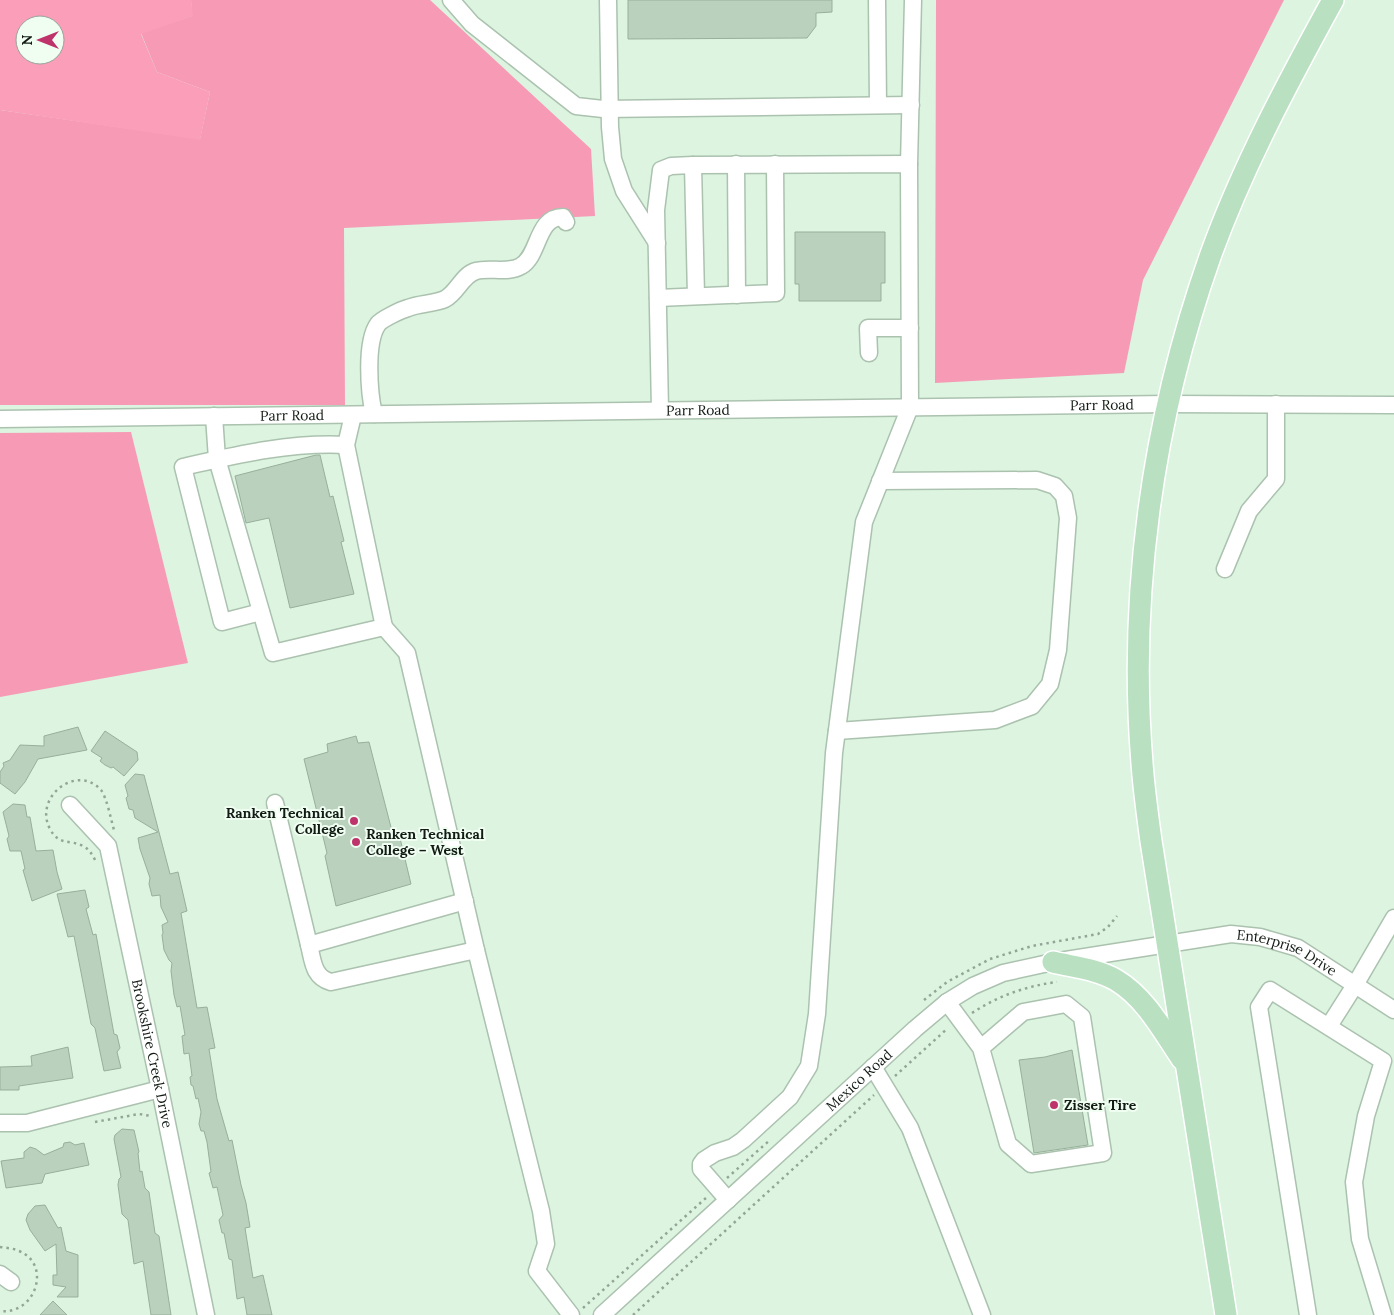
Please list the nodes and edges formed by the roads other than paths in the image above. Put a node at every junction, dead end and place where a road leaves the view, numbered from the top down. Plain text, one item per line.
1 (451, 0) edge
2 (608, 0) edge
3 (877, 0) edge
4 (913, 0) edge
5 (1333, 0) edge
6 (910, 104) junction
7 (878, 105) junction
8 (610, 108) junction
9 (736, 164) junction
10 (775, 164) junction
11 (909, 164) junction
12 (693, 165) junction
13 (566, 222) dead end
14 (656, 243) junction
15 (737, 295) junction
16 (696, 296) junction
17 (658, 298) junction
18 (910, 328) junction
19 (869, 353) dead end
20 (1168, 404) junction
21 (1276, 404) junction
22 (1394, 405) edge
23 (910, 407) junction
24 (660, 410) junction
25 (374, 414) junction
26 (353, 415) junction
27 (214, 416) junction
28 (0, 419) edge
29 (346, 445) junction
30 (217, 459) junction
31 (880, 481) junction
32 (1225, 568) dead end
33 (261, 612) junction
34 (384, 627) junction
35 (837, 731) junction
36 (275, 803) dead end
37 (70, 805) dead end
38 (465, 902) junction
39 (1394, 918) edge
40 (1168, 944) junction
41 (309, 945) junction
42 (476, 950) junction
43 (1056, 972) junction
44 (1355, 985) junction
45 (948, 1002) junction
46 (1394, 1010) edge
47 (1329, 1026) junction
48 (981, 1048) junction
49 (1186, 1064) junction
50 (873, 1067) junction
51 (160, 1089) junction
52 (0, 1123) edge
53 (728, 1200) junction
54 (206, 1315) edge
55 (571, 1315) edge
56 (602, 1315) edge
57 (982, 1315) edge
58 (1226, 1315) edge
59 (1308, 1315) edge
60 (1383, 1315) edge

1 - 8 street
2 - 8 street
3 - 7 street
4 - 6 street
5 - 20 main road
6 - 7 street
6 - 11 street
7 - 8 street
8 - 14 street
9 - 10 street
9 - 12 street
9 - 15 street
10 - 11 street
10 - 15 street
11 - 18 street
12 - 14 street
12 - 16 street
13 - 25 street
14 - 17 street
15 - 16 street
16 - 17 street
17 - 24 street
18 - 19 street
18 - 23 street
20 - 21 street, Parr Road
20 - 23 street, Parr Road
20 - 40 main road
21 - 22 street, Parr Road
21 - 32 street
23 - 24 street, Parr Road
23 - 31 street
24 - 25 street, Parr Road
25 - 26 street, Parr Road
26 - 27 street, Parr Road
26 - 29 street
27 - 28 street, Parr Road
27 - 30 street
29 - 30 street
29 - 34 street
30 - 33 street
30 - 33 street
31 - 35 street
31 - 35 street
33 - 34 street
34 - 38 street
35 - 53 street
36 - 41 street
37 - 51 street, Brookshire Creek Drive
38 - 41 street
38 - 42 street
39 - 44 street
40 - 43 street, Mexico Road
40 - 44 street, Enterprise Drive
40 - 49 main road
41 - 42 street
42 - 55 street
43 - 45 street, Mexico Road
43 - 49 main road
44 - 46 street, Enterprise Drive
44 - 47 street
45 - 48 street
45 - 50 street, Mexico Road
47 - 59 street
47 - 60 street
48 - 48 street
49 - 58 main road
50 - 53 street, Mexico Road
50 - 57 street
51 - 52 street
51 - 54 street, Brookshire Creek Drive
53 - 56 street, Mexico Road

